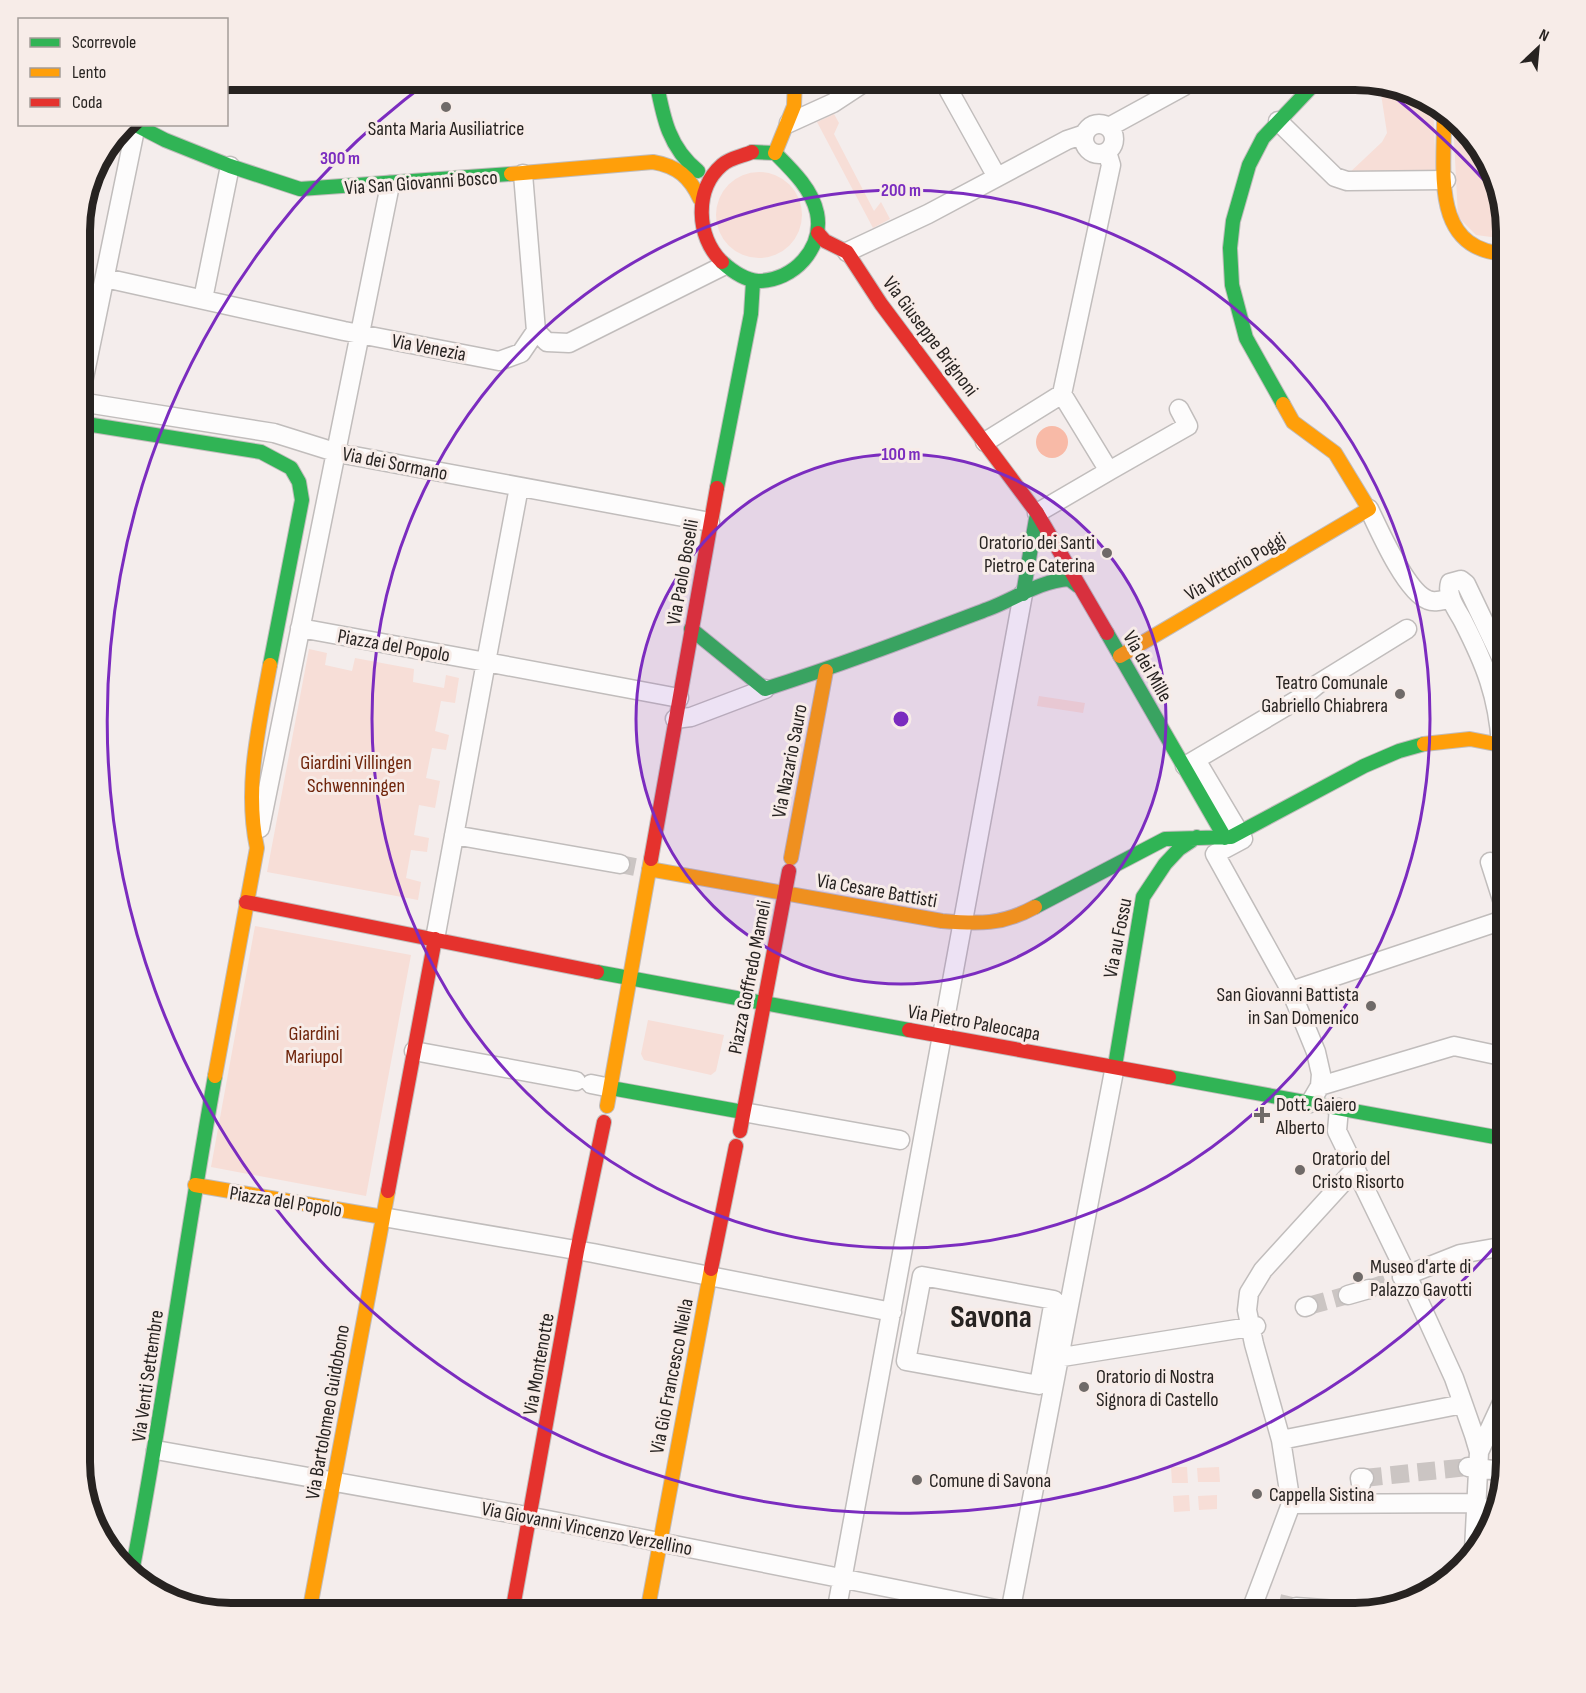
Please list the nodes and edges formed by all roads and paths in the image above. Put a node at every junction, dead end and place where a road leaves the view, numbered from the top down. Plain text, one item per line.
1 (658, 90) edge
2 (795, 90) edge
3 (853, 90) edge
4 (949, 90) edge
5 (1177, 90) edge
6 (1308, 90) edge
7 (1278, 121) junction
8 (1444, 122) edge
9 (789, 123) junction
10 (137, 126) edge
11 (1109, 127) junction
12 (134, 128) edge
13 (665, 130) junction
14 (1085, 134) junction
15 (1107, 152) junction
16 (775, 153) junction
17 (653, 162) junction
18 (230, 166) junction
19 (523, 174) junction
20 (708, 177) junction
21 (997, 177) junction
22 (1446, 180) junction
23 (390, 185) junction
24 (700, 199) junction
25 (818, 233) junction
26 (847, 252) junction
27 (1496, 252) edge
28 (723, 266) junction
29 (105, 278) junction
30 (753, 282) junction
31 (202, 299) junction
32 (536, 331) junction
33 (360, 334) junction
34 (90, 349) edge
35 (1062, 394) junction
36 (90, 404) edge
37 (1179, 409) dead end
38 (90, 425) edge
39 (985, 442) junction
40 (338, 453) junction
41 (1109, 471) junction
42 (519, 487) junction
43 (1369, 509) junction
44 (1036, 513) junction
45 (710, 522) junction
46 (1078, 586) junction
47 (1023, 594) junction
48 (1451, 598) junction
49 (300, 628) junction
50 (691, 629) junction
51 (1407, 629) dead end
52 (1496, 647) edge
53 (1120, 656) junction
54 (486, 662) junction
55 (826, 671) junction
56 (765, 689) junction
57 (679, 698) junction
58 (1496, 700) edge
59 (675, 720) junction
60 (1496, 744) edge
61 (1190, 763) junction
62 (454, 835) junction
63 (1232, 835) junction
64 (1197, 837) junction
65 (257, 848) junction
66 (1490, 862) dead end
67 (635, 867) junction
68 (1496, 886) edge
69 (784, 894) junction
70 (246, 902) junction
71 (1496, 920) edge
72 (964, 924) junction
73 (435, 939) junction
74 (629, 978) junction
75 (1291, 992) junction
76 (764, 1005) junction
77 (943, 1036) junction
78 (414, 1051) junction
79 (1496, 1055) edge
80 (1115, 1066) junction
81 (1320, 1086) junction
82 (609, 1097) junction
83 (1310, 1103) junction
84 (1340, 1108) junction
85 (743, 1112) junction
86 (604, 1122) dead end
87 (740, 1131) dead end
88 (1496, 1137) edge
89 (900, 1140) dead end
90 (736, 1146) dead end
91 (1360, 1176) junction
92 (195, 1185) junction
93 (383, 1217) junction
94 (1496, 1248) edge
95 (577, 1251) junction
96 (1405, 1276) junction
97 (709, 1278) junction
98 (1369, 1289) tunnel mouth
99 (1348, 1295) tunnel mouth
100 (892, 1312) junction
101 (1253, 1326) junction
102 (1051, 1359) junction
103 (1463, 1404) junction
104 (1496, 1416) edge
105 (1281, 1440) junction
106 (156, 1450) junction
107 (1475, 1462) junction
108 (1496, 1472) edge
109 (334, 1481) junction
110 (1478, 1503) junction
111 (1291, 1504) junction
112 (530, 1517) junction
113 (1475, 1536) edge
114 (660, 1542) junction
115 (134, 1564) edge
116 (843, 1578) junction
117 (311, 1603) edge
118 (514, 1603) edge
119 (649, 1603) edge
120 (838, 1603) edge
121 (943, 1603) edge
122 (1014, 1603) edge
123 (1254, 1603) edge

1 - 13 street
2 - 9 street
3 - 9 street
4 - 21 street
5 - 11 street
6 - 7 street
7 - 22 street
7 - 43 street
8 - 22 street
9 - 16 street
10 - 18 street, Via San Giovanni Bosco
11 - 14 street
11 - 15 street
12 - 29 street, Via San Giovanni Bosco
13 - 17 street
13 - 20 street
14 - 15 street
14 - 21 street
15 - 35 street
16 - 20 street
16 - 25 street
17 - 19 street, Via San Giovanni Bosco
17 - 24 street, Via San Giovanni Bosco
18 - 23 street, Via San Giovanni Bosco
18 - 31 street
19 - 23 street, Via San Giovanni Bosco
19 - 32 street
20 - 24 street
21 - 26 street
22 - 27 street
23 - 33 street
24 - 28 street
25 - 26 street
25 - 30 street
26 - 39 street, Via Giuseppe Brignoni
28 - 30 street
28 - 32 street
29 - 31 street, Via Venezia
29 - 34 street, Via San Giovanni Bosco
30 - 45 street, Via Paolo Boselli
31 - 33 street, Via Venezia
32 - 33 street, Via Venezia
33 - 40 street
35 - 39 street
35 - 41 street
36 - 40 street, Via dei Sormano
37 - 41 street
38 - 65 street
39 - 44 street, Via Giuseppe Brignoni
40 - 42 street, Via dei Sormano
40 - 49 street
41 - 44 street
42 - 45 street, Via dei Sormano
42 - 54 street
43 - 48 street
43 - 53 street, Via Vittorio Poggi
44 - 46 street, Via dei Mille
44 - 47 street
45 - 50 street, Via Paolo Boselli
46 - 47 street
46 - 53 street, Via dei Mille
47 - 55 street
47 - 72 street
48 - 52 street
48 - 58 street
49 - 54 street, Piazza del Popolo
49 - 65 street
50 - 56 street
50 - 57 street, Via Paolo Boselli
51 - 61 street
53 - 61 street, Via dei Mille
54 - 57 street, Piazza del Popolo
54 - 62 street
55 - 56 street
55 - 69 street, Via Nazario Sauro
56 - 59 street
57 - 59 street, Via Paolo Boselli
59 - 67 street, Via Paolo Boselli
60 - 63 street
61 - 63 street
62 - 67 street
62 - 73 street
63 - 64 street, Via Cesare Battisti
63 - 75 street
64 - 72 street, Via Cesare Battisti
64 - 80 street, Via au Fossu
65 - 70 street
66 - 68 street
67 - 69 street, Piazza Goffredo Mameli
67 - 74 street
69 - 72 street, Via Cesare Battisti
69 - 76 street, Piazza Goffredo Mameli
70 - 73 street
70 - 92 street
71 - 75 street
72 - 77 street
73 - 74 street, Via Pietro Paleocapa
73 - 78 street
74 - 76 street, Via Pietro Paleocapa
74 - 82 street
75 - 81 street
76 - 77 street, Via Pietro Paleocapa
76 - 85 street, Piazza Goffredo Mameli
77 - 80 street, Via Pietro Paleocapa
77 - 100 street
78 - 82 street
78 - 93 street
79 - 81 street
80 - 83 street, Via Pietro Paleocapa
80 - 102 street
81 - 83 street
82 - 85 street
83 - 84 street, Via Pietro Paleocapa
84 - 88 street, Via Pietro Paleocapa
84 - 91 street
85 - 87 street
85 - 89 street
86 - 95 street, Via Montenotte
90 - 97 street, Via Gio Francesco Niella
91 - 96 street
91 - 101 street
92 - 93 street, Piazza del Popolo
92 - 106 street, Via Venti Settembre
93 - 95 street
93 - 109 street, Via Bartolomeo Guidobono
94 - 96 street
95 - 97 street
95 - 112 street, Via Montenotte
96 - 103 street
97 - 100 street
97 - 114 street, Via Gio Francesco Niella
98 - 99 street
100 - 116 street
101 - 102 street
101 - 105 street
102 - 102 street
102 - 122 street
103 - 105 street
103 - 107 street
104 - 107 street
105 - 111 street
106 - 109 street, Via Giovanni Vincenzo Verzellino
106 - 115 street, Via Venti Settembre
107 - 108 street
107 - 110 street
109 - 112 street, Via Giovanni Vincenzo Verzellino
109 - 117 street, Via Bartolomeo Guidobono
110 - 111 street
110 - 113 street
111 - 123 street
112 - 114 street, Via Giovanni Vincenzo Verzellino
112 - 118 street, Via Montenotte
114 - 116 street, Via Giovanni Vincenzo Verzellino
114 - 119 street, Via Gio Francesco Niella
116 - 120 street
116 - 121 street, Via Giovanni Vincenzo Verzellino

